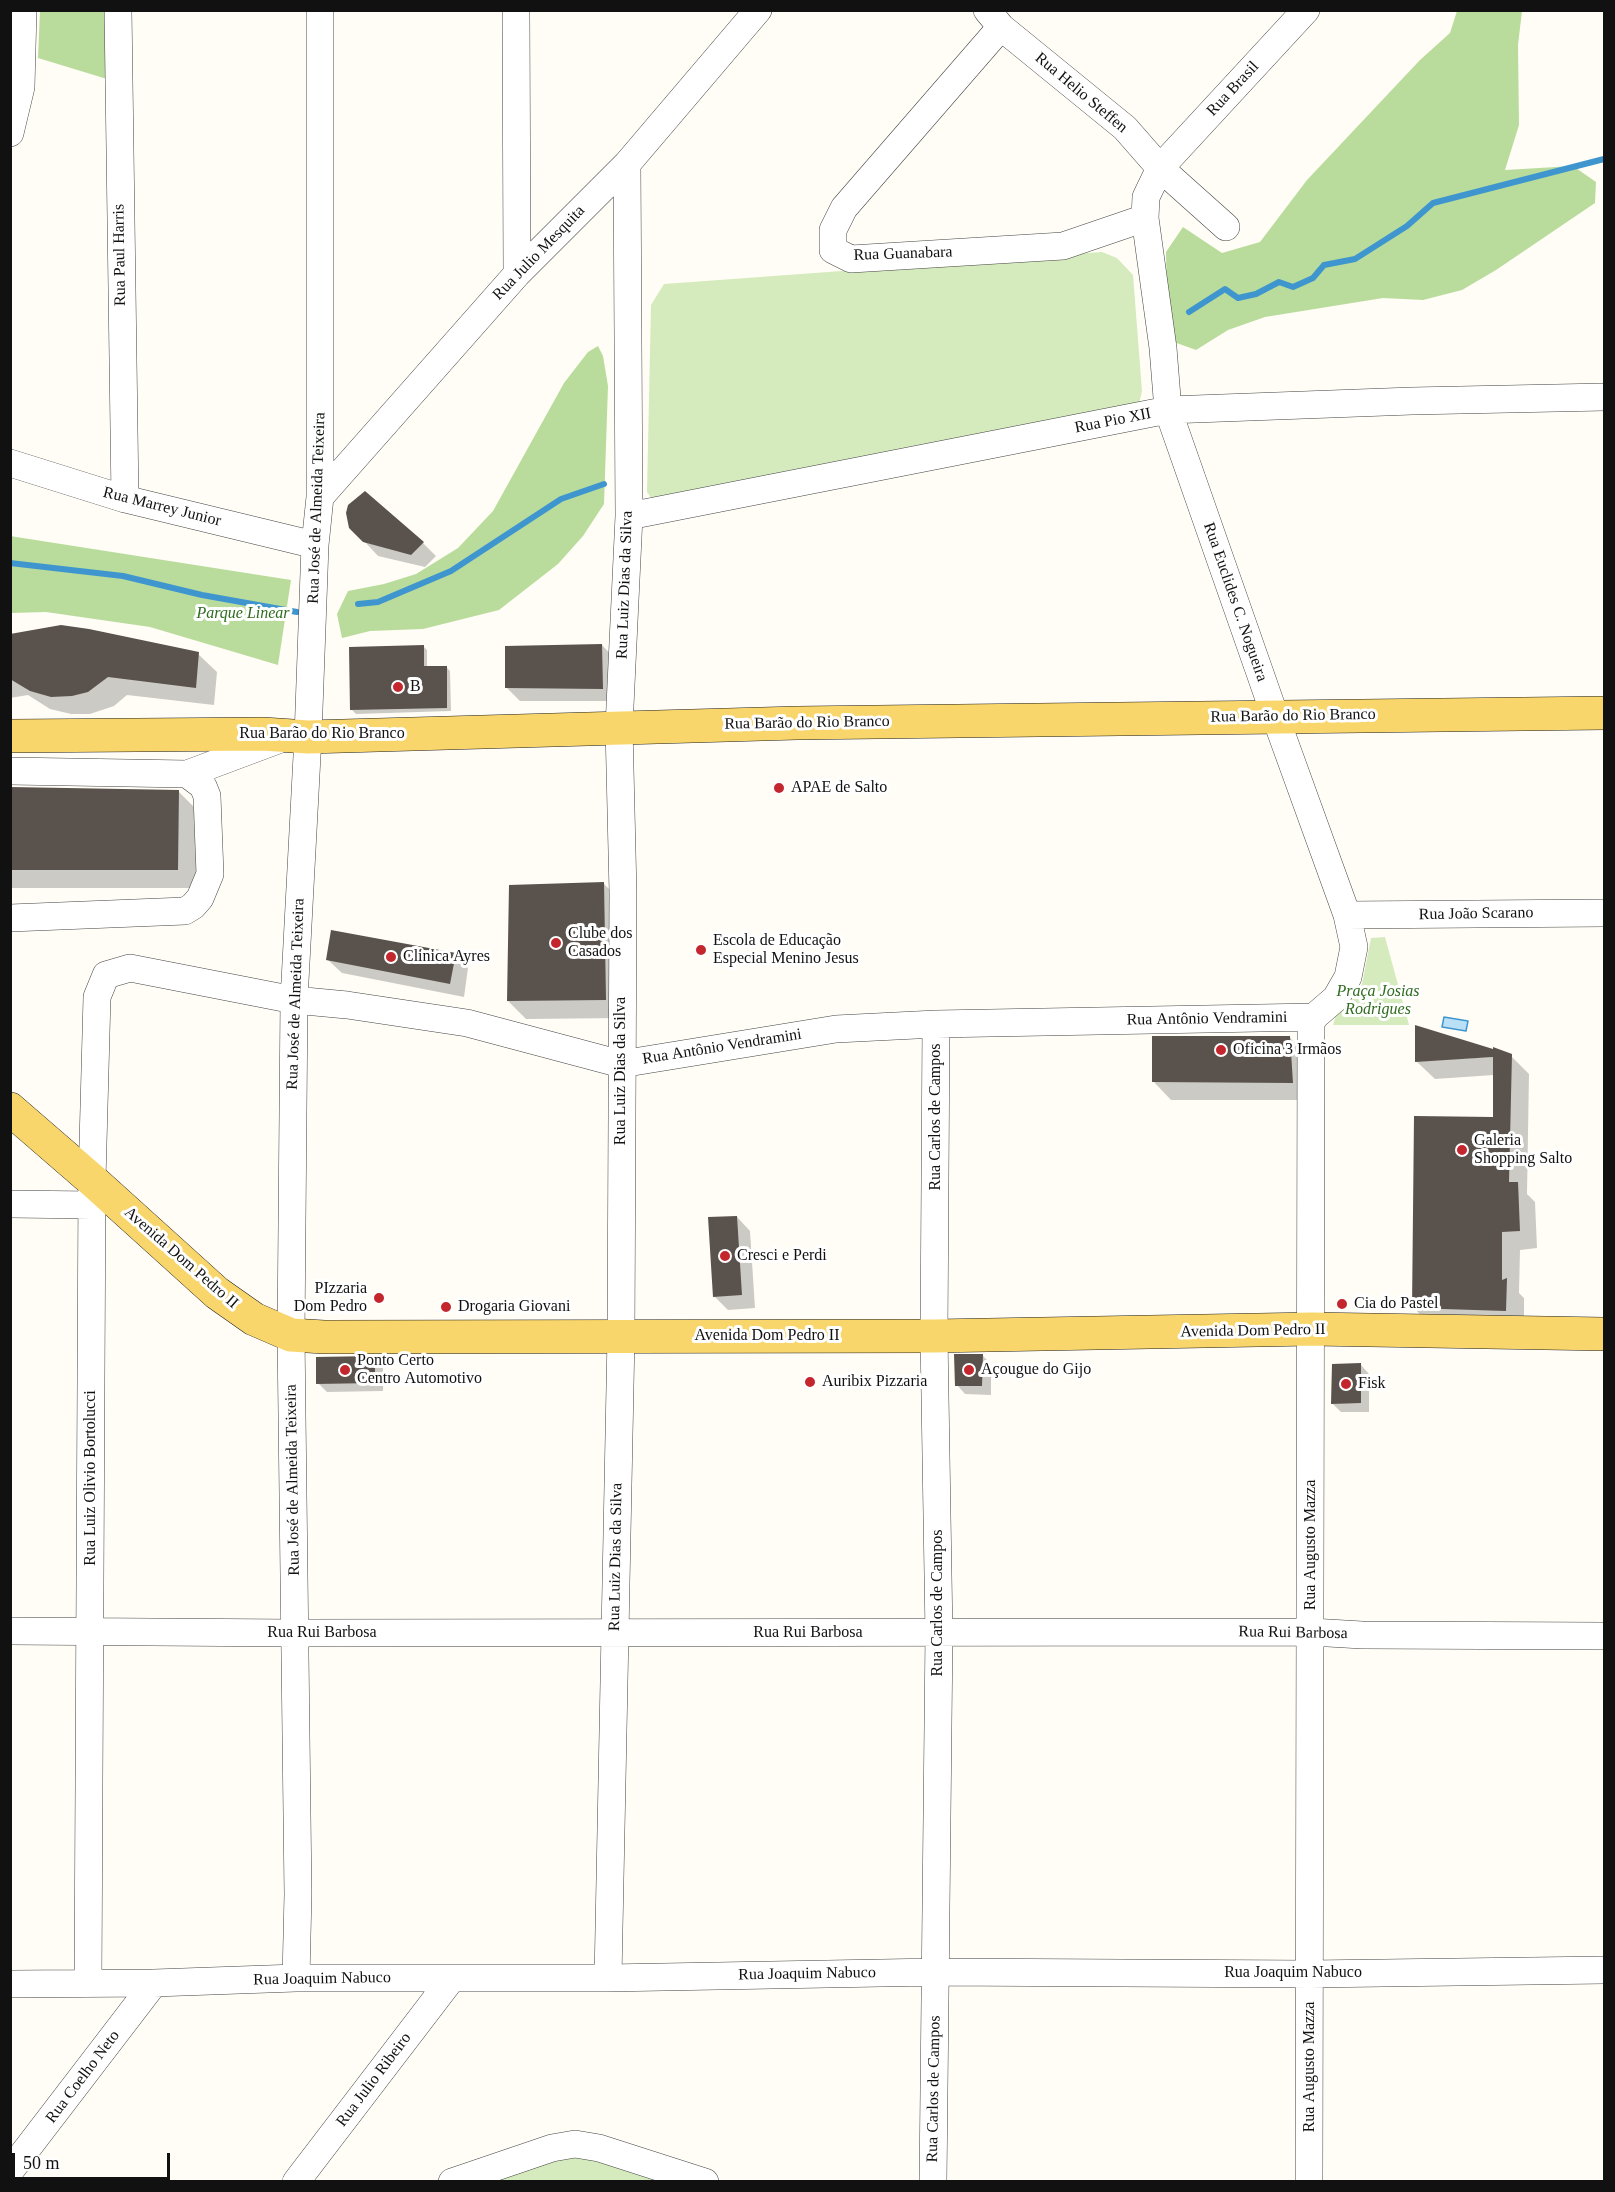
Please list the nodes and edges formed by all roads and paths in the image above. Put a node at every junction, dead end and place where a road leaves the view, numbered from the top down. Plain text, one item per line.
1 (23, 10) edge
2 (118, 10) edge
3 (320, 10) edge
4 (516, 10) edge
5 (732, 10) edge
6 (759, 10) edge
7 (1306, 10) edge
8 (994, 19) edge
9 (734, 41) junction
10 (10, 133) edge
11 (627, 164) junction
12 (1160, 168) junction
13 (1145, 218) junction
14 (1226, 227) dead end
15 (517, 274) junction
16 (1605, 397) edge
17 (1168, 410) junction
18 (10, 463) edge
19 (320, 497) junction
20 (125, 499) junction
21 (629, 516) junction
22 (315, 545) junction
23 (1605, 713) edge
24 (1275, 716) junction
25 (619, 727) junction
26 (10, 736) edge
27 (300, 736) junction
28 (10, 771) edge
29 (187, 774) junction
30 (1605, 913) edge
31 (1347, 915) junction
32 (10, 918) edge
33 (106, 975) joint
34 (294, 1000) junction
35 (1314, 1017) junction
36 (936, 1024) junction
37 (621, 1064) junction
38 (10, 1109) edge
39 (92, 1192) junction
40 (10, 1204) edge
41 (1312, 1329) junction
42 (1605, 1334) edge
43 (291, 1335) junction
44 (934, 1336) junction
45 (621, 1337) junction
46 (10, 1631) edge
47 (615, 1632) junction
48 (1311, 1632) junction
49 (90, 1633) junction
50 (294, 1633) junction
51 (939, 1634) junction
52 (1605, 1636) edge
53 (1605, 1970) edge
54 (936, 1972) junction
55 (1310, 1974) junction
56 (297, 1978) junction
57 (452, 1978) junction
58 (608, 1978) junction
59 (88, 1983) junction
60 (154, 1983) junction
61 (10, 1984) edge
62 (10, 2171) edge
63 (296, 2181) edge
64 (452, 2181) edge
65 (705, 2181) edge
66 (933, 2181) edge
67 (1309, 2181) edge

1 - 10 street
2 - 20 street, Rua Paul Harris
3 - 19 street, Rua José de Almeida Teixeira
4 - 15 street
5 - 9 street
6 - 9 street, Rua Julio Mesquita
7 - 12 street, Rua Brasil
8 - 12 street, Rua Helio Steffen
8 - 13 street, Rua Guanabara
9 - 11 street, Rua Julio Mesquita
11 - 15 street, Rua Julio Mesquita
11 - 21 street, Rua Luiz Dias da Silva
12 - 13 street, Rua Euclides C. Nogueira
12 - 14 street, Rua Helio Steffen
13 - 17 street, Rua Euclides C. Nogueira
15 - 19 street, Rua Julio Mesquita
16 - 17 street, Rua Pio XII
17 - 21 street, Rua Pio XII
17 - 24 street, Rua Euclides C. Nogueira
18 - 20 street, Rua Marrey Junior
19 - 22 street, Rua José de Almeida Teixeira
20 - 22 street, Rua Marrey Junior
21 - 25 street, Rua Luiz Dias da Silva
22 - 27 street, Rua José de Almeida Teixeira
23 - 24 main road, Rua Barão do Rio Branco
24 - 25 main road, Rua Barão do Rio Branco
24 - 31 street, Rua Euclides C. Nogueira
25 - 27 main road, Rua Barão do Rio Branco
25 - 37 street, Rua Luiz Dias da Silva
26 - 27 main road, Rua Barão do Rio Branco
27 - 29 street
27 - 34 street, Rua José de Almeida Teixeira
28 - 29 street
29 - 32 street
30 - 31 street, Rua João Scarano
31 - 35 street, Rua Euclides C. Nogueira
33 - 34 street, Rua Antônio Vendramini
33 - 39 street, Rua Luiz Olivio Bortolucci
34 - 37 street, Rua Antônio Vendramini
34 - 43 street, Rua José de Almeida Teixeira
35 - 36 street, Rua Antônio Vendramini
35 - 41 street, Rua Augusto Mazza
36 - 37 street, Rua Antônio Vendramini
36 - 44 street, Rua Carlos de Campos
37 - 45 street, Rua Luiz Dias da Silva
38 - 39 main road, Avenida Dom Pedro II
39 - 40 street
39 - 43 main road, Avenida Dom Pedro II
39 - 49 street, Rua Luiz Olivio Bortolucci
41 - 42 main road, Avenida Dom Pedro II
41 - 44 main road, Avenida Dom Pedro II
41 - 48 street, Rua Augusto Mazza
43 - 45 main road, Avenida Dom Pedro II
43 - 50 street, Rua José de Almeida Teixeira
44 - 45 main road, Avenida Dom Pedro II
44 - 51 street, Rua Carlos de Campos
45 - 47 street, Rua Luiz Dias da Silva
46 - 49 street, Rua Rui Barbosa
47 - 50 street, Rua Rui Barbosa
47 - 51 street, Rua Rui Barbosa
47 - 58 street, Rua Luiz Dias da Silva
48 - 51 street, Rua Rui Barbosa
48 - 52 street, Rua Rui Barbosa
48 - 55 street, Rua Augusto Mazza
49 - 50 street, Rua Rui Barbosa
49 - 59 street, Rua Luiz Olivio Bortolucci
50 - 56 street, Rua José de Almeida Teixeira
51 - 54 street, Rua Carlos de Campos
53 - 55 street, Rua Joaquim Nabuco
54 - 55 street, Rua Joaquim Nabuco
54 - 58 street, Rua Joaquim Nabuco
54 - 66 street, Rua Carlos de Campos
55 - 67 street, Rua Augusto Mazza
56 - 57 street, Rua Joaquim Nabuco
56 - 60 street, Rua Joaquim Nabuco
57 - 58 street, Rua Joaquim Nabuco
57 - 63 street, Rua Julio Ribeiro
59 - 60 street, Rua Joaquim Nabuco
59 - 61 street, Rua Joaquim Nabuco
60 - 62 street, Rua Coelho Neto
64 - 65 street

